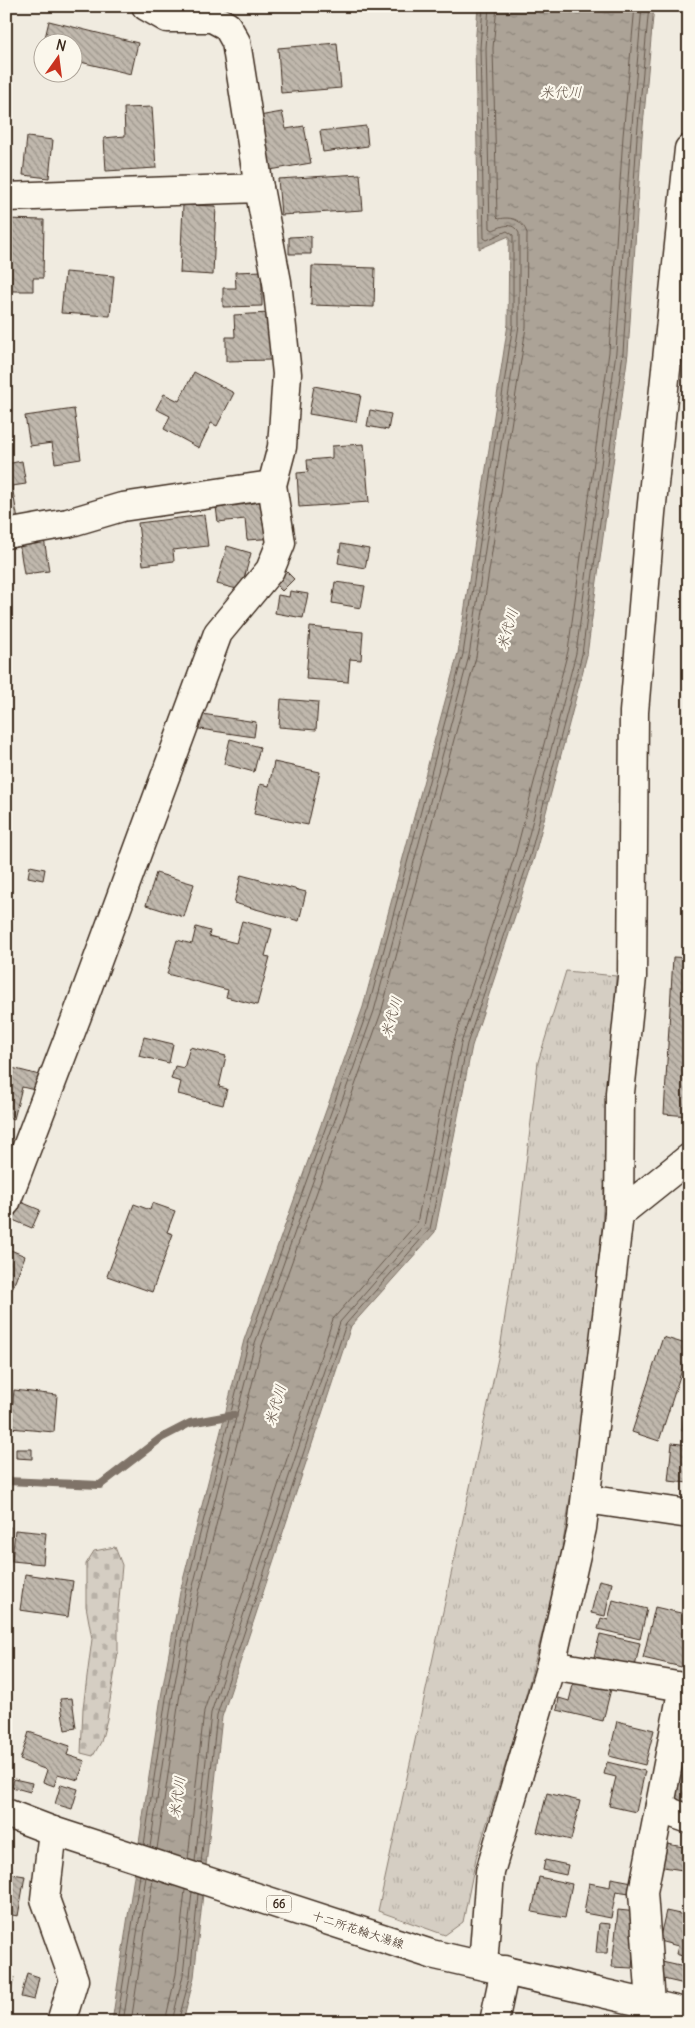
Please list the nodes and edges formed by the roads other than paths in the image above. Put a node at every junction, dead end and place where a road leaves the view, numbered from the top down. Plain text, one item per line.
1 (146, 6) edge
2 (689, 149) edge
3 (259, 188) junction
4 (6, 197) edge
5 (272, 485) junction
6 (6, 534) edge
7 (689, 1158) edge
8 (6, 1202) edge
9 (620, 1214) junction
10 (586, 1499) junction
11 (689, 1514) edge
12 (551, 1665) junction
13 (686, 1687) edge
14 (660, 1804) junction
15 (6, 1813) edge
16 (689, 1819) edge
17 (53, 1831) junction
18 (494, 1968) junction
19 (656, 2011) edge
20 (689, 2013) edge
21 (61, 2022) edge
22 (494, 2022) edge

1 - 3 street
2 - 9 street
3 - 4 street
3 - 5 street
5 - 6 street
5 - 8 street
7 - 9 street
9 - 10 street
10 - 11 street
10 - 12 street
12 - 13 street
12 - 18 street
13 - 14 street
14 - 16 street
14 - 19 street
15 - 17 street, 十二所花輪大湯線 / 66
17 - 18 street, 十二所花輪大湯線 / 66
17 - 21 street
18 - 19 street, 十二所花輪大湯線 / 66
18 - 22 street
19 - 20 street, 十二所花輪大湯線 / 66

